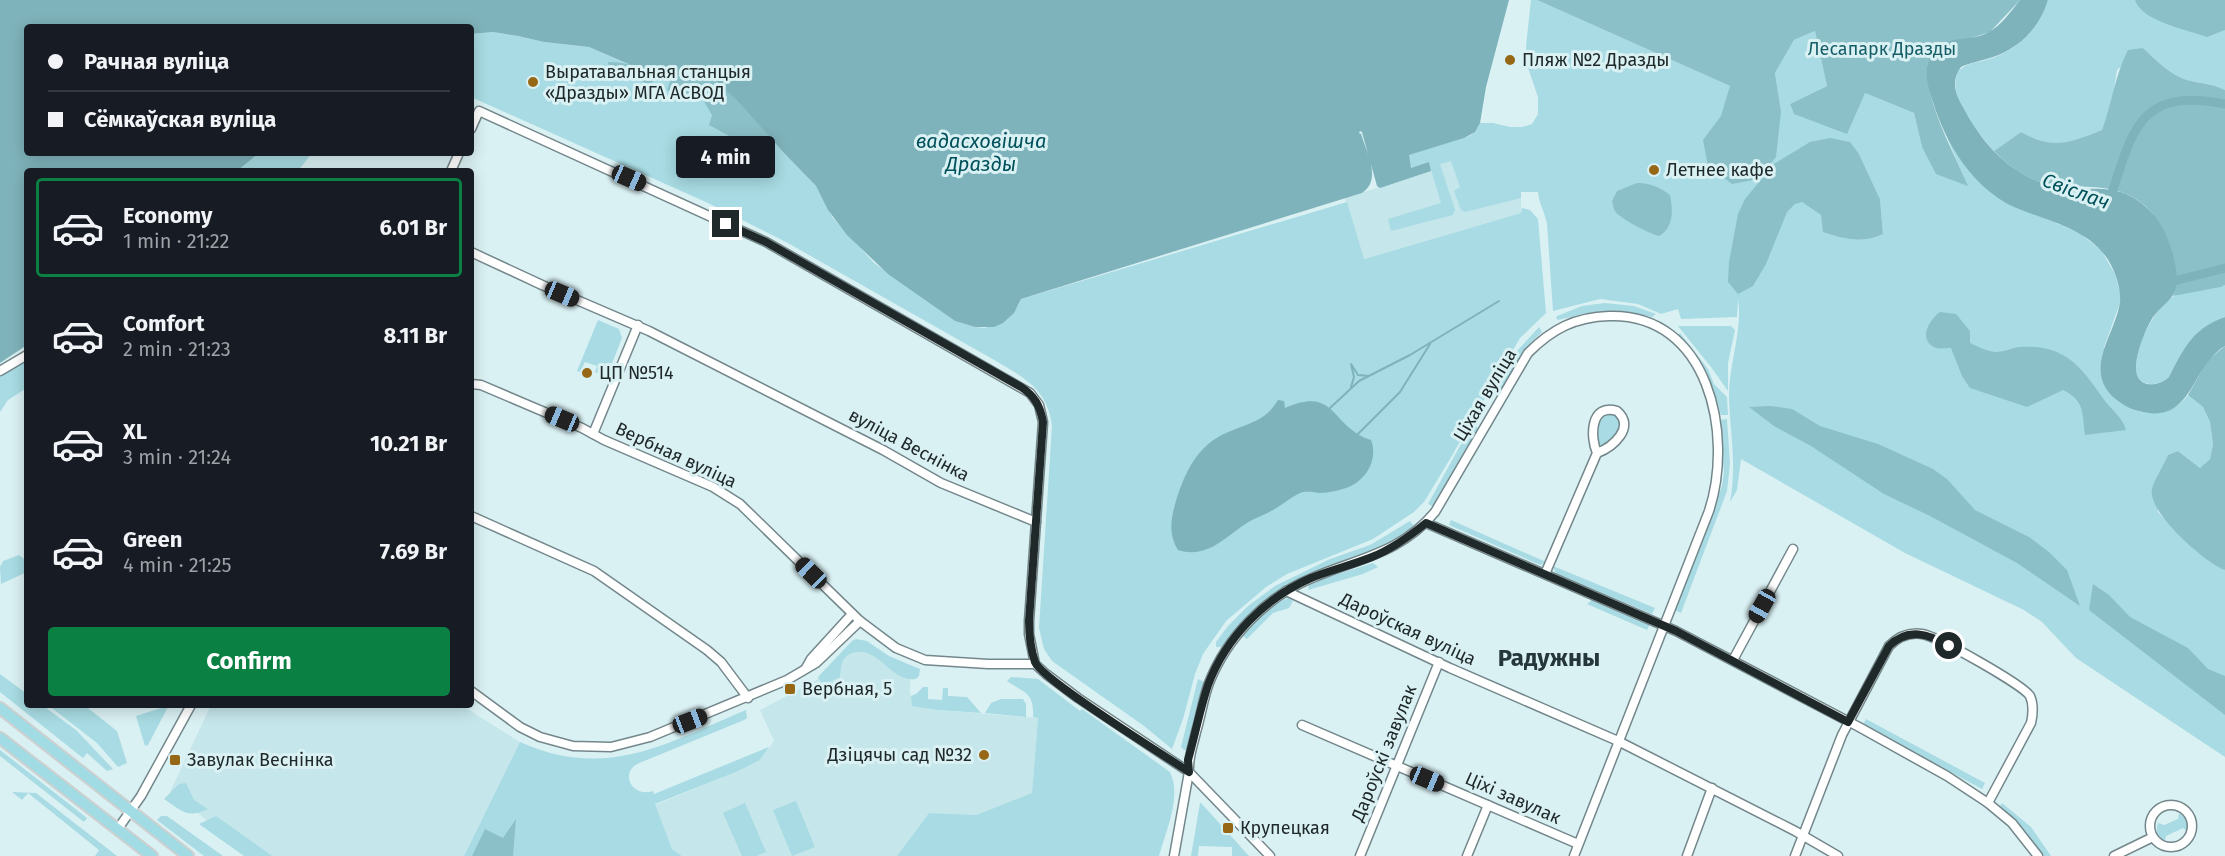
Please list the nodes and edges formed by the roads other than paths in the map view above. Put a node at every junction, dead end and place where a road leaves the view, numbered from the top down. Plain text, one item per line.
1 (474, 122) edge
2 (474, 253) edge
3 (638, 325) junction
4 (24, 357) edge
5 (0, 371) edge
6 (474, 384) edge
7 (593, 434) junction
8 (1597, 453) junction
9 (474, 517) edge
10 (1036, 522) junction
11 (1426, 523) junction
12 (1793, 549) dead end
13 (1545, 574) junction
14 (1286, 591) junction
15 (852, 614) junction
16 (860, 621) junction
17 (1664, 626) junction
18 (1733, 660) junction
19 (1439, 662) junction
20 (1035, 664) junction
21 (806, 668) junction
22 (474, 693) edge
23 (748, 698) junction
24 (0, 708) edge
25 (189, 708) edge
26 (1848, 722) junction
27 (1302, 725) dead end
28 (0, 738) edge
29 (1618, 741) junction
30 (1396, 766) junction
31 (1189, 772) junction
32 (1712, 788) junction
33 (1988, 803) junction
34 (1488, 805) junction
35 (130, 812) junction
36 (117, 830) junction
37 (1802, 836) junction
38 (2153, 837) junction
39 (1578, 844) junction
40 (152, 856) edge
41 (188, 856) edge
42 (1174, 856) edge
43 (1270, 856) edge
44 (1360, 856) edge
45 (1467, 856) edge
46 (1574, 856) edge
47 (1687, 856) edge
48 (1795, 856) edge
49 (1838, 856) edge
50 (2038, 856) edge
51 (2114, 856) edge

1 - 10 street
2 - 3 street, вуліца Веснінка
3 - 7 street
3 - 10 street, вуліца Веснінка
4 - 5 street
6 - 7 street, Вербная вуліца
7 - 15 street, Вербная вуліца
8 - 8 street
8 - 13 street
9 - 23 street
10 - 20 street
11 - 13 street
11 - 14 street, Ціхая вуліца
11 - 17 street, Ціхая вуліца
12 - 18 street
13 - 17 street
14 - 19 street, Дароўская вуліца
14 - 31 street, Ціхая вуліца
15 - 16 street, Вербная вуліца
15 - 21 street
16 - 20 street, Вербная вуліца
16 - 21 street
17 - 18 street
17 - 29 street, Ціхая вуліца
18 - 26 street
19 - 29 street, Дароўская вуліца
19 - 30 street, Дароўскі завулак
20 - 31 street
21 - 23 street
22 - 23 street
24 - 35 main road
25 - 35 street
26 - 33 street
26 - 33 street
26 - 37 street
27 - 30 street, Ціхі завулак
28 - 36 main road
29 - 32 street, Дароўская вуліца
29 - 39 street, Ціхая вуліца
30 - 34 street, Ціхі завулак
30 - 44 street, Дароўскі завулак
31 - 42 street, Ціхая вуліца
31 - 43 street
32 - 37 street, Дароўская вуліца
32 - 47 street
33 - 50 street
34 - 39 street, Ціхі завулак
34 - 45 street
35 - 36 street
35 - 41 main road
36 - 40 main road
37 - 48 street
37 - 49 street, Дароўская вуліца
38 - 38 street
38 - 51 street
39 - 46 street, Ціхая вуліца

